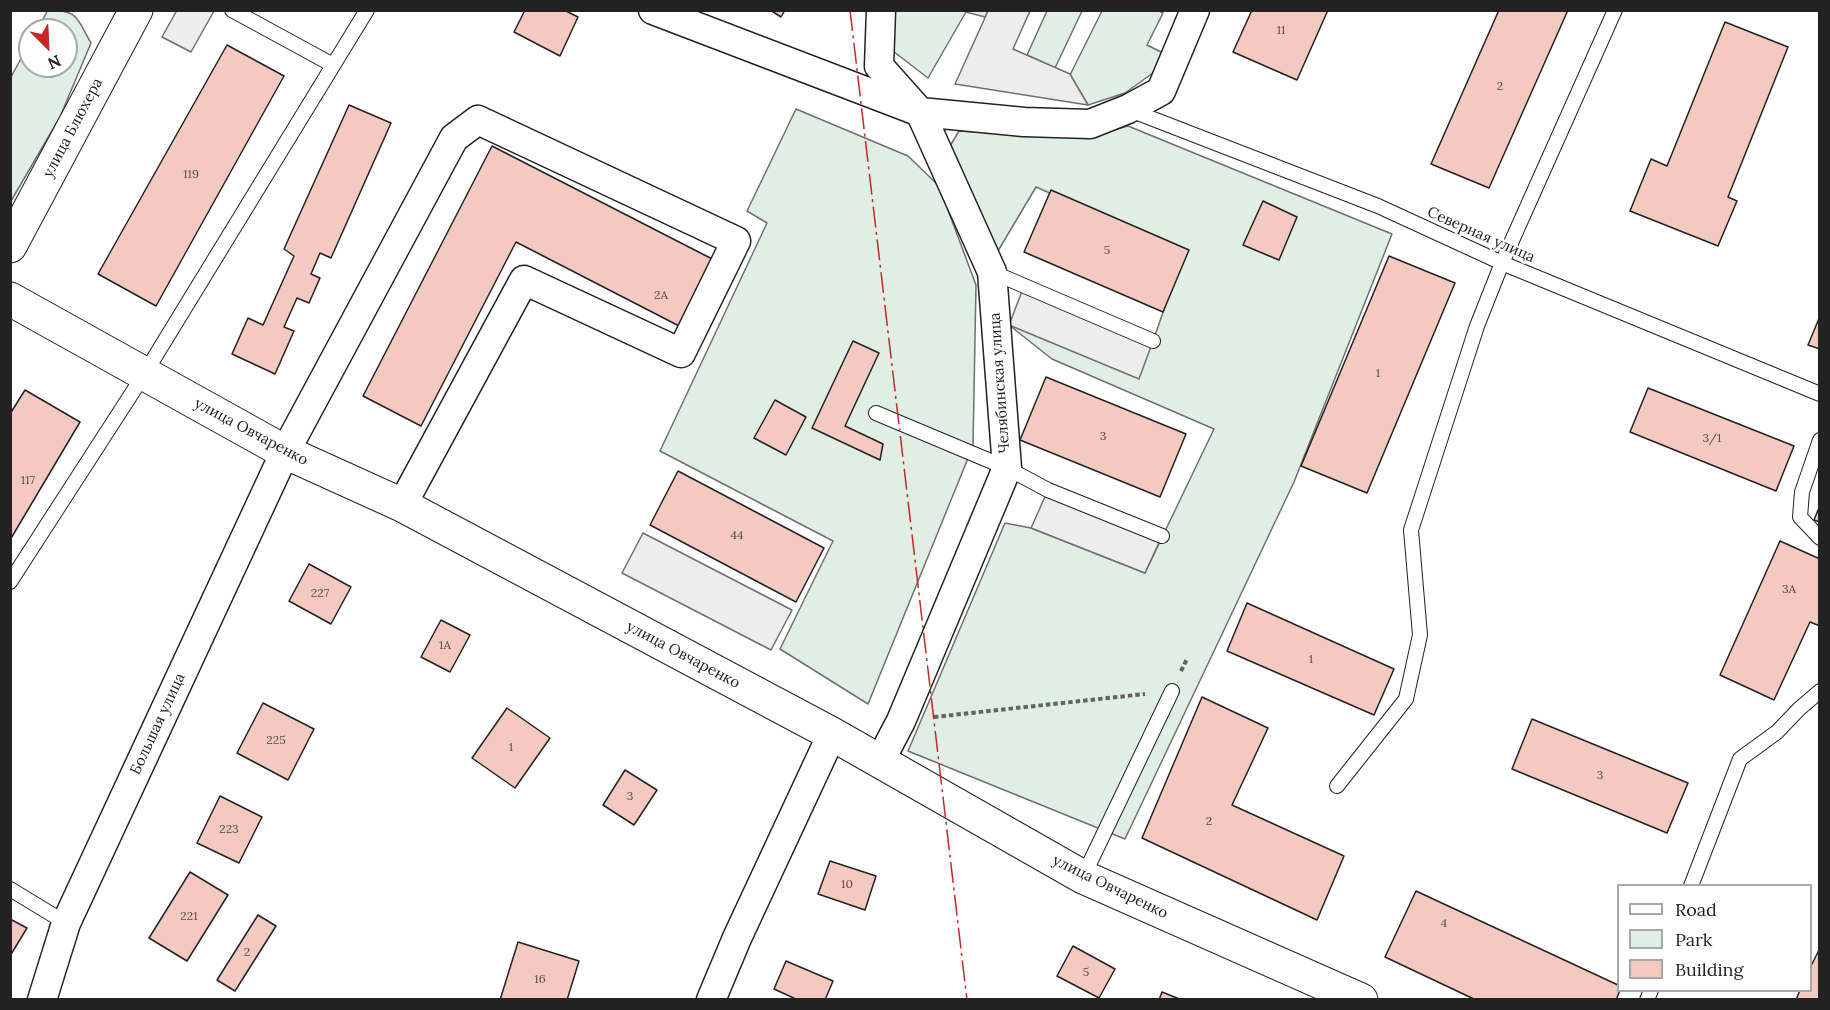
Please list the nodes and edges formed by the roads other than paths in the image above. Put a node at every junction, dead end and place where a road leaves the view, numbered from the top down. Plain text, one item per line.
1 (232, 10) edge
2 (367, 10) edge
3 (653, 10) edge
4 (881, 10) edge
5 (1195, 10) edge
6 (1615, 10) edge
7 (134, 11) edge
8 (333, 65) junction
9 (1128, 109) junction
10 (920, 112) junction
11 (10, 246) edge
12 (1502, 263) junction
13 (992, 272) junction
14 (10, 299) edge
15 (1153, 341) dead end
16 (145, 373) junction
17 (1820, 394) edge
18 (876, 413) dead end
19 (1820, 441) edge
20 (285, 452) junction
21 (1007, 468) junction
22 (402, 505) junction
23 (1162, 536) dead end
24 (1820, 538) edge
25 (10, 582) edge
26 (1172, 691) road end
27 (1820, 691) edge
28 (832, 734) junction
29 (880, 761) junction
30 (1336, 786) dead end
31 (1083, 877) junction
32 (1691, 884) edge
33 (10, 889) edge
34 (66, 923) junction
35 (42, 999) edge
36 (711, 999) edge
37 (1361, 999) edge

1 - 8 lane
2 - 8 lane
3 - 10 street
4 - 10 street, Челябинская улица
5 - 9 street
6 - 12 lane
7 - 11 street, улица Блюхера
8 - 16 lane
9 - 10 street
9 - 12 lane, Северная улица
10 - 13 street, Челябинская улица
12 - 17 lane, Северная улица
12 - 30 lane
13 - 15 lane
13 - 21 street, Челябинская улица
14 - 16 street, улица Овчаренко
16 - 20 street, улица Овчаренко
16 - 25 lane
18 - 21 lane
19 - 24 lane
20 - 22 street, улица Овчаренко
20 - 22 street, Большая улица
20 - 34 street, Большая улица
21 - 23 lane
21 - 29 street, Челябинская улица
22 - 28 street, улица Овчаренко
26 - 31 lane
27 - 32 lane
28 - 29 street, улица Овчаренко
28 - 36 street
29 - 31 street, улица Овчаренко
31 - 37 street, улица Овчаренко
33 - 34 lane
34 - 35 street, Большая улица

